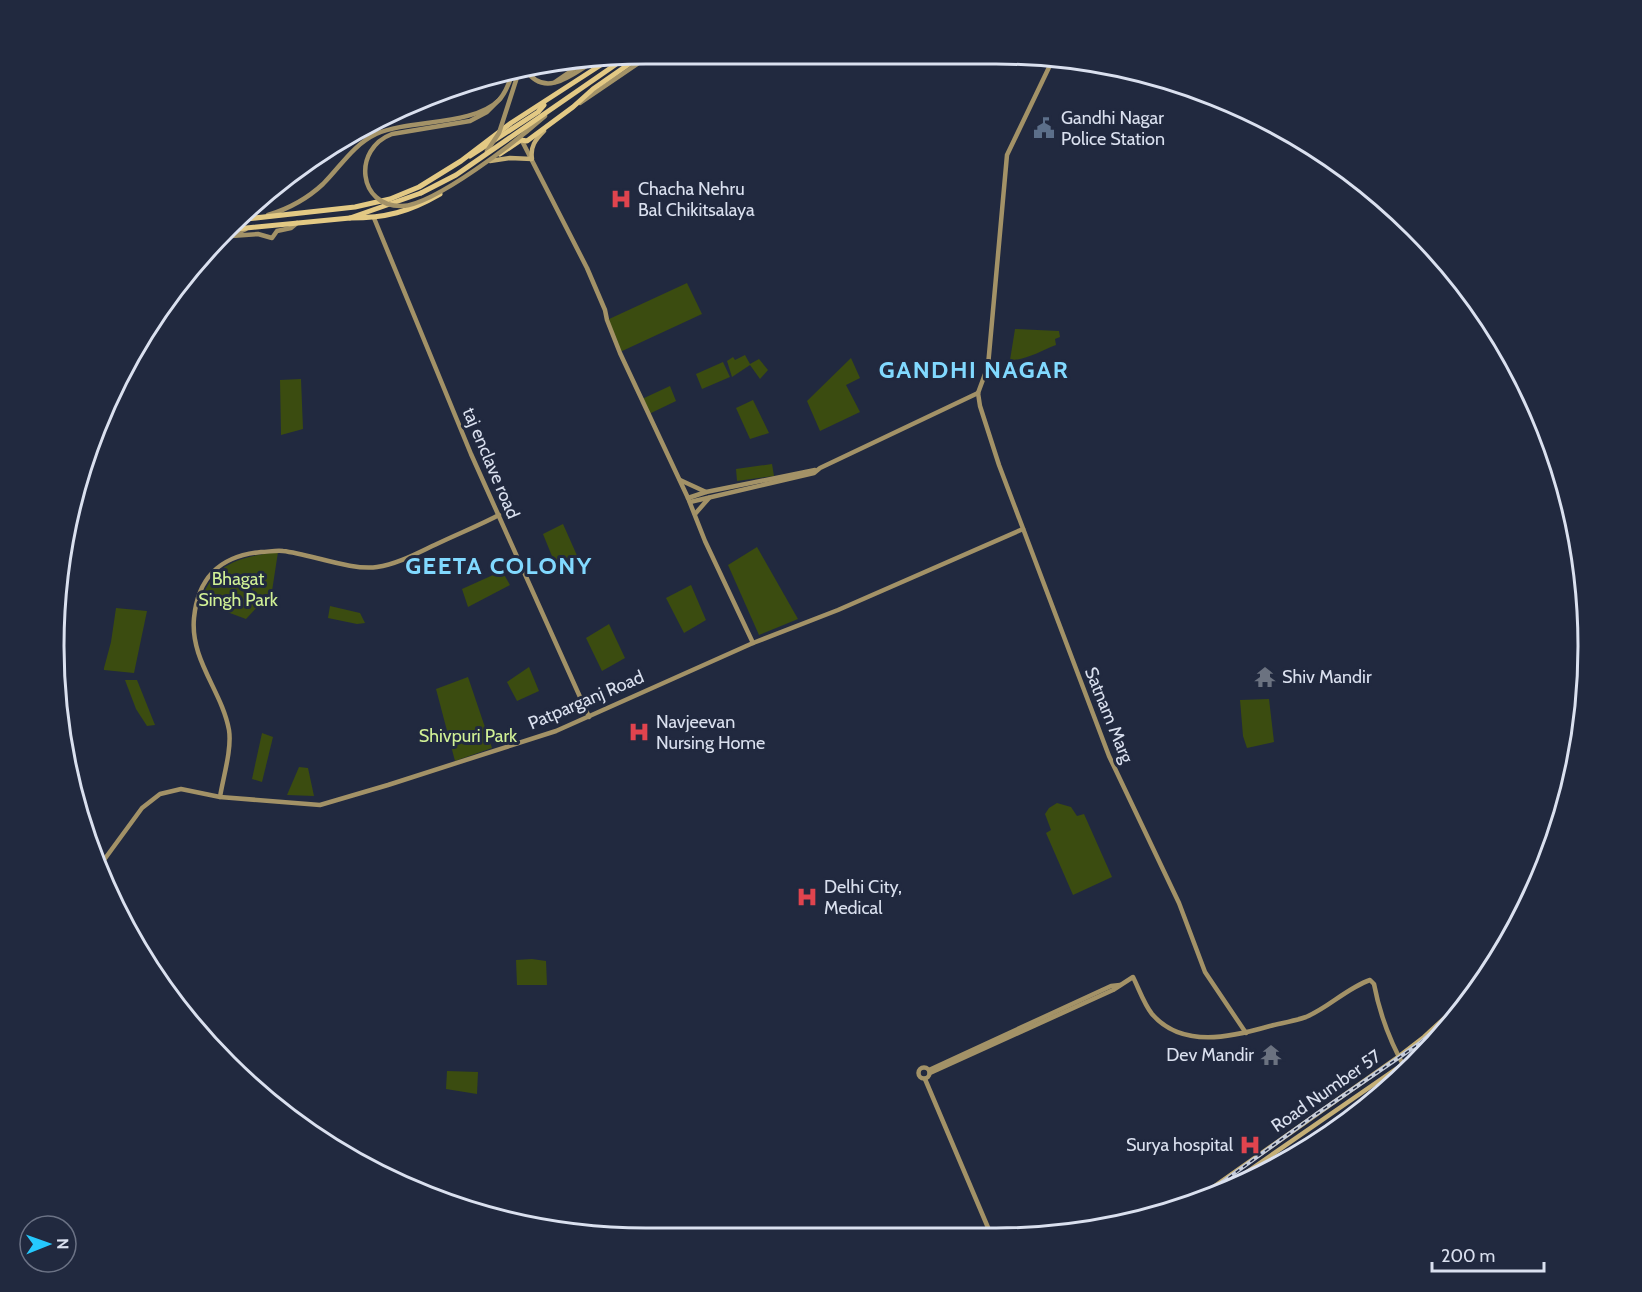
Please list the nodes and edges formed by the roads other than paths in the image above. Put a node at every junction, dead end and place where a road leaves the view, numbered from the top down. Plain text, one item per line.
1 (637, 64) edge
2 (628, 65) edge
3 (614, 66) edge
4 (598, 67) edge
5 (1049, 67) edge
6 (580, 68) edge
7 (532, 76) edge
8 (516, 80) edge
9 (509, 81) edge
10 (500, 99) junction
11 (573, 107) junction
12 (551, 110) junction
13 (554, 121) junction
14 (513, 125) junction
15 (521, 140) junction
16 (481, 158) junction
17 (532, 159) junction
18 (490, 161) junction
19 (254, 218) joint
20 (350, 218) junction
21 (374, 218) junction
22 (297, 223) junction
23 (241, 229) edge
24 (238, 233) edge
25 (978, 393) junction
26 (818, 469) junction
27 (680, 480) junction
28 (706, 492) junction
29 (709, 498) junction
30 (689, 500) junction
31 (695, 514) junction
32 (498, 515) junction
33 (1023, 529) junction
34 (753, 643) junction
35 (589, 717) junction
36 (220, 797) junction
37 (105, 859) edge
38 (1434, 1028) edge
39 (1246, 1033) junction
40 (1398, 1057) junction
41 (1401, 1062) edge
42 (1392, 1071) edge
43 (929, 1072) junction
44 (925, 1079) junction
45 (1256, 1166) edge
46 (1219, 1183) edge
47 (988, 1228) edge

1 - 11 street
2 - 11 highway
3 - 12 highway, bridge
4 - 14 highway
5 - 25 street
6 - 7 street
8 - 16 street, bridge
9 - 10 street
10 - 12 street, bridge
10 - 19 street, bridge
11 - 13 highway
12 - 16 highway, bridge
13 - 15 highway
13 - 17 main road
14 - 15 street
14 - 19 highway
15 - 17 street
15 - 18 highway
16 - 20 highway, bridge
17 - 18 main road
17 - 27 street
18 - 21 highway
20 - 21 highway
20 - 22 highway
21 - 32 street, taj enclave road
22 - 23 highway
22 - 24 street
25 - 26 street
25 - 33 street, Satnam Marg
26 - 28 street
26 - 29 street
27 - 28 street
27 - 30 street
28 - 30 street
29 - 30 street
29 - 31 street
30 - 31 street
31 - 34 street
32 - 35 street, taj enclave road
32 - 36 street
33 - 34 street, Patparganj Road
33 - 39 street, Satnam Marg
34 - 35 street, Patparganj Road
35 - 36 street, Patparganj Road
36 - 37 street, Patparganj Road
38 - 40 main road, Road Number 57
39 - 40 street
39 - 43 street
40 - 41 street
40 - 46 main road, Road Number 57
42 - 45 main road
43 - 44 street
43 - 44 street
44 - 47 street

